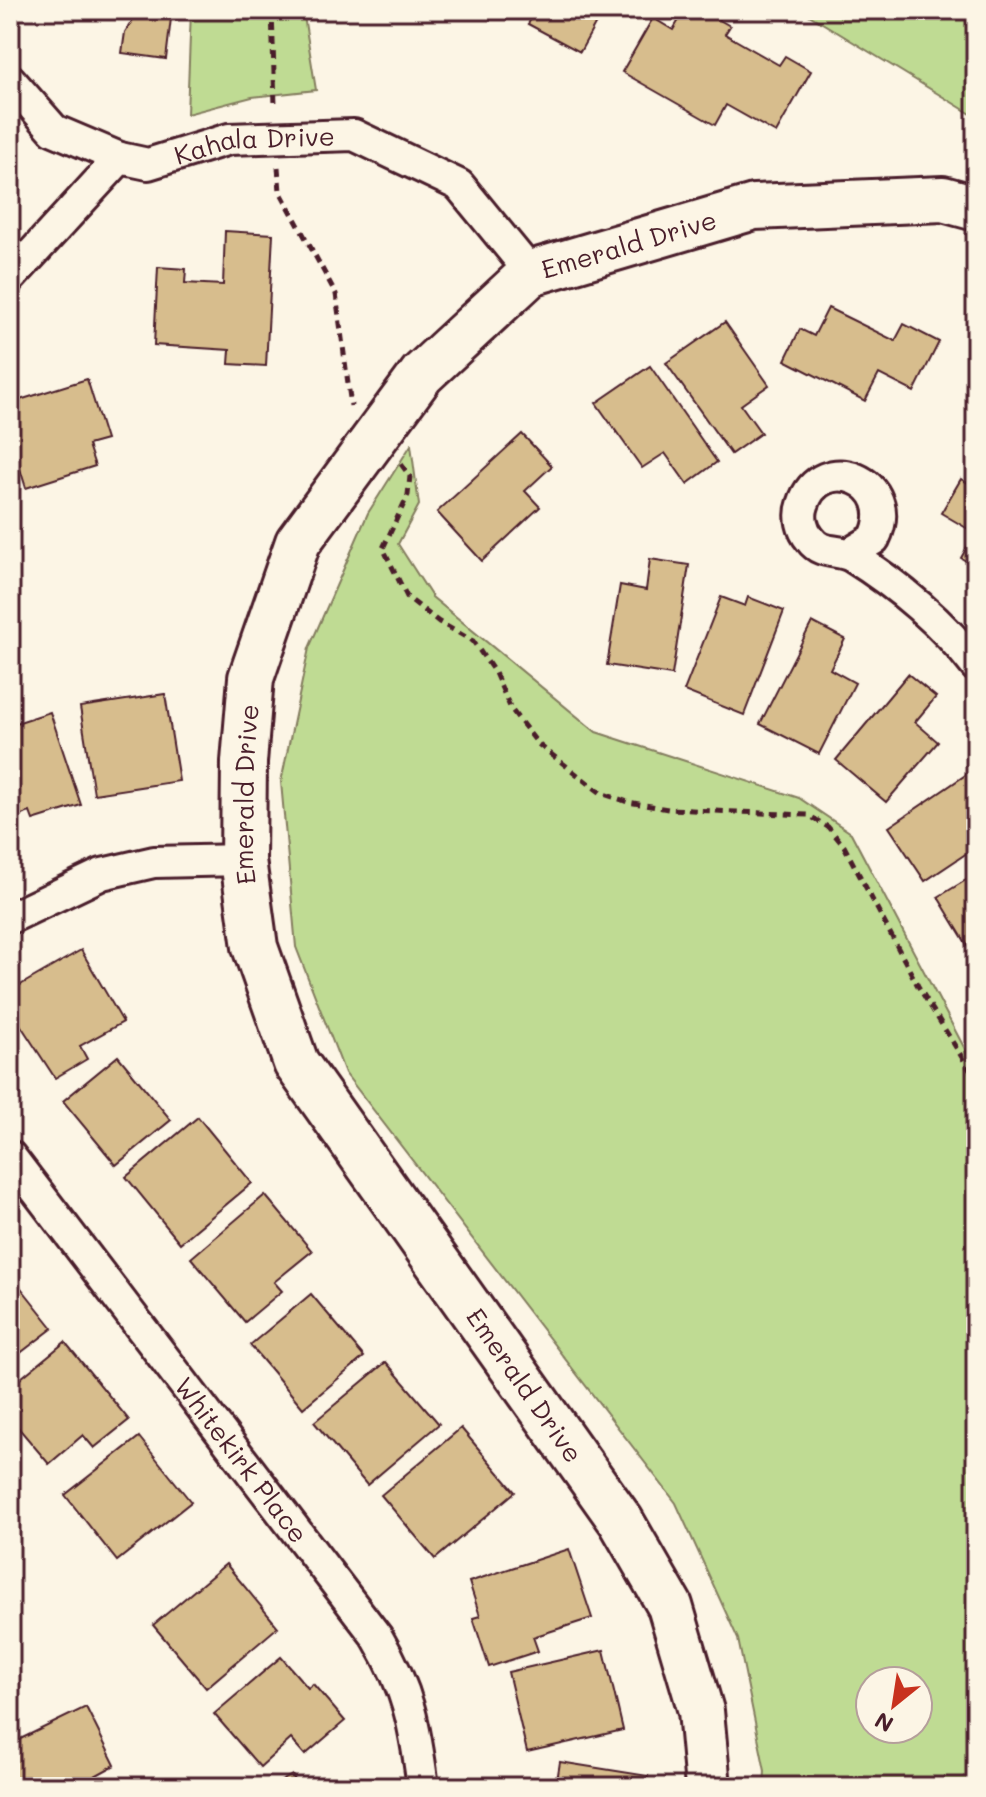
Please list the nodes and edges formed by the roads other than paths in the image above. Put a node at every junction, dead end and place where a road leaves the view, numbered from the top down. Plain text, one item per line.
1 (10, 80) edge
2 (120, 158) junction
3 (976, 208) edge
4 (531, 273) junction
5 (10, 278) edge
6 (849, 554) dead end
7 (976, 666) edge
8 (243, 860) junction
9 (10, 918) edge
10 (10, 1156) edge
11 (423, 1787) edge
12 (708, 1787) edge

1 - 2 street, Kahala Drive
2 - 4 street, Kahala Drive
2 - 5 street
3 - 4 street, Emerald Drive
4 - 8 street, Emerald Drive
6 - 7 street
8 - 9 street
8 - 12 street, Emerald Drive
10 - 11 street, Whitekirk Place

